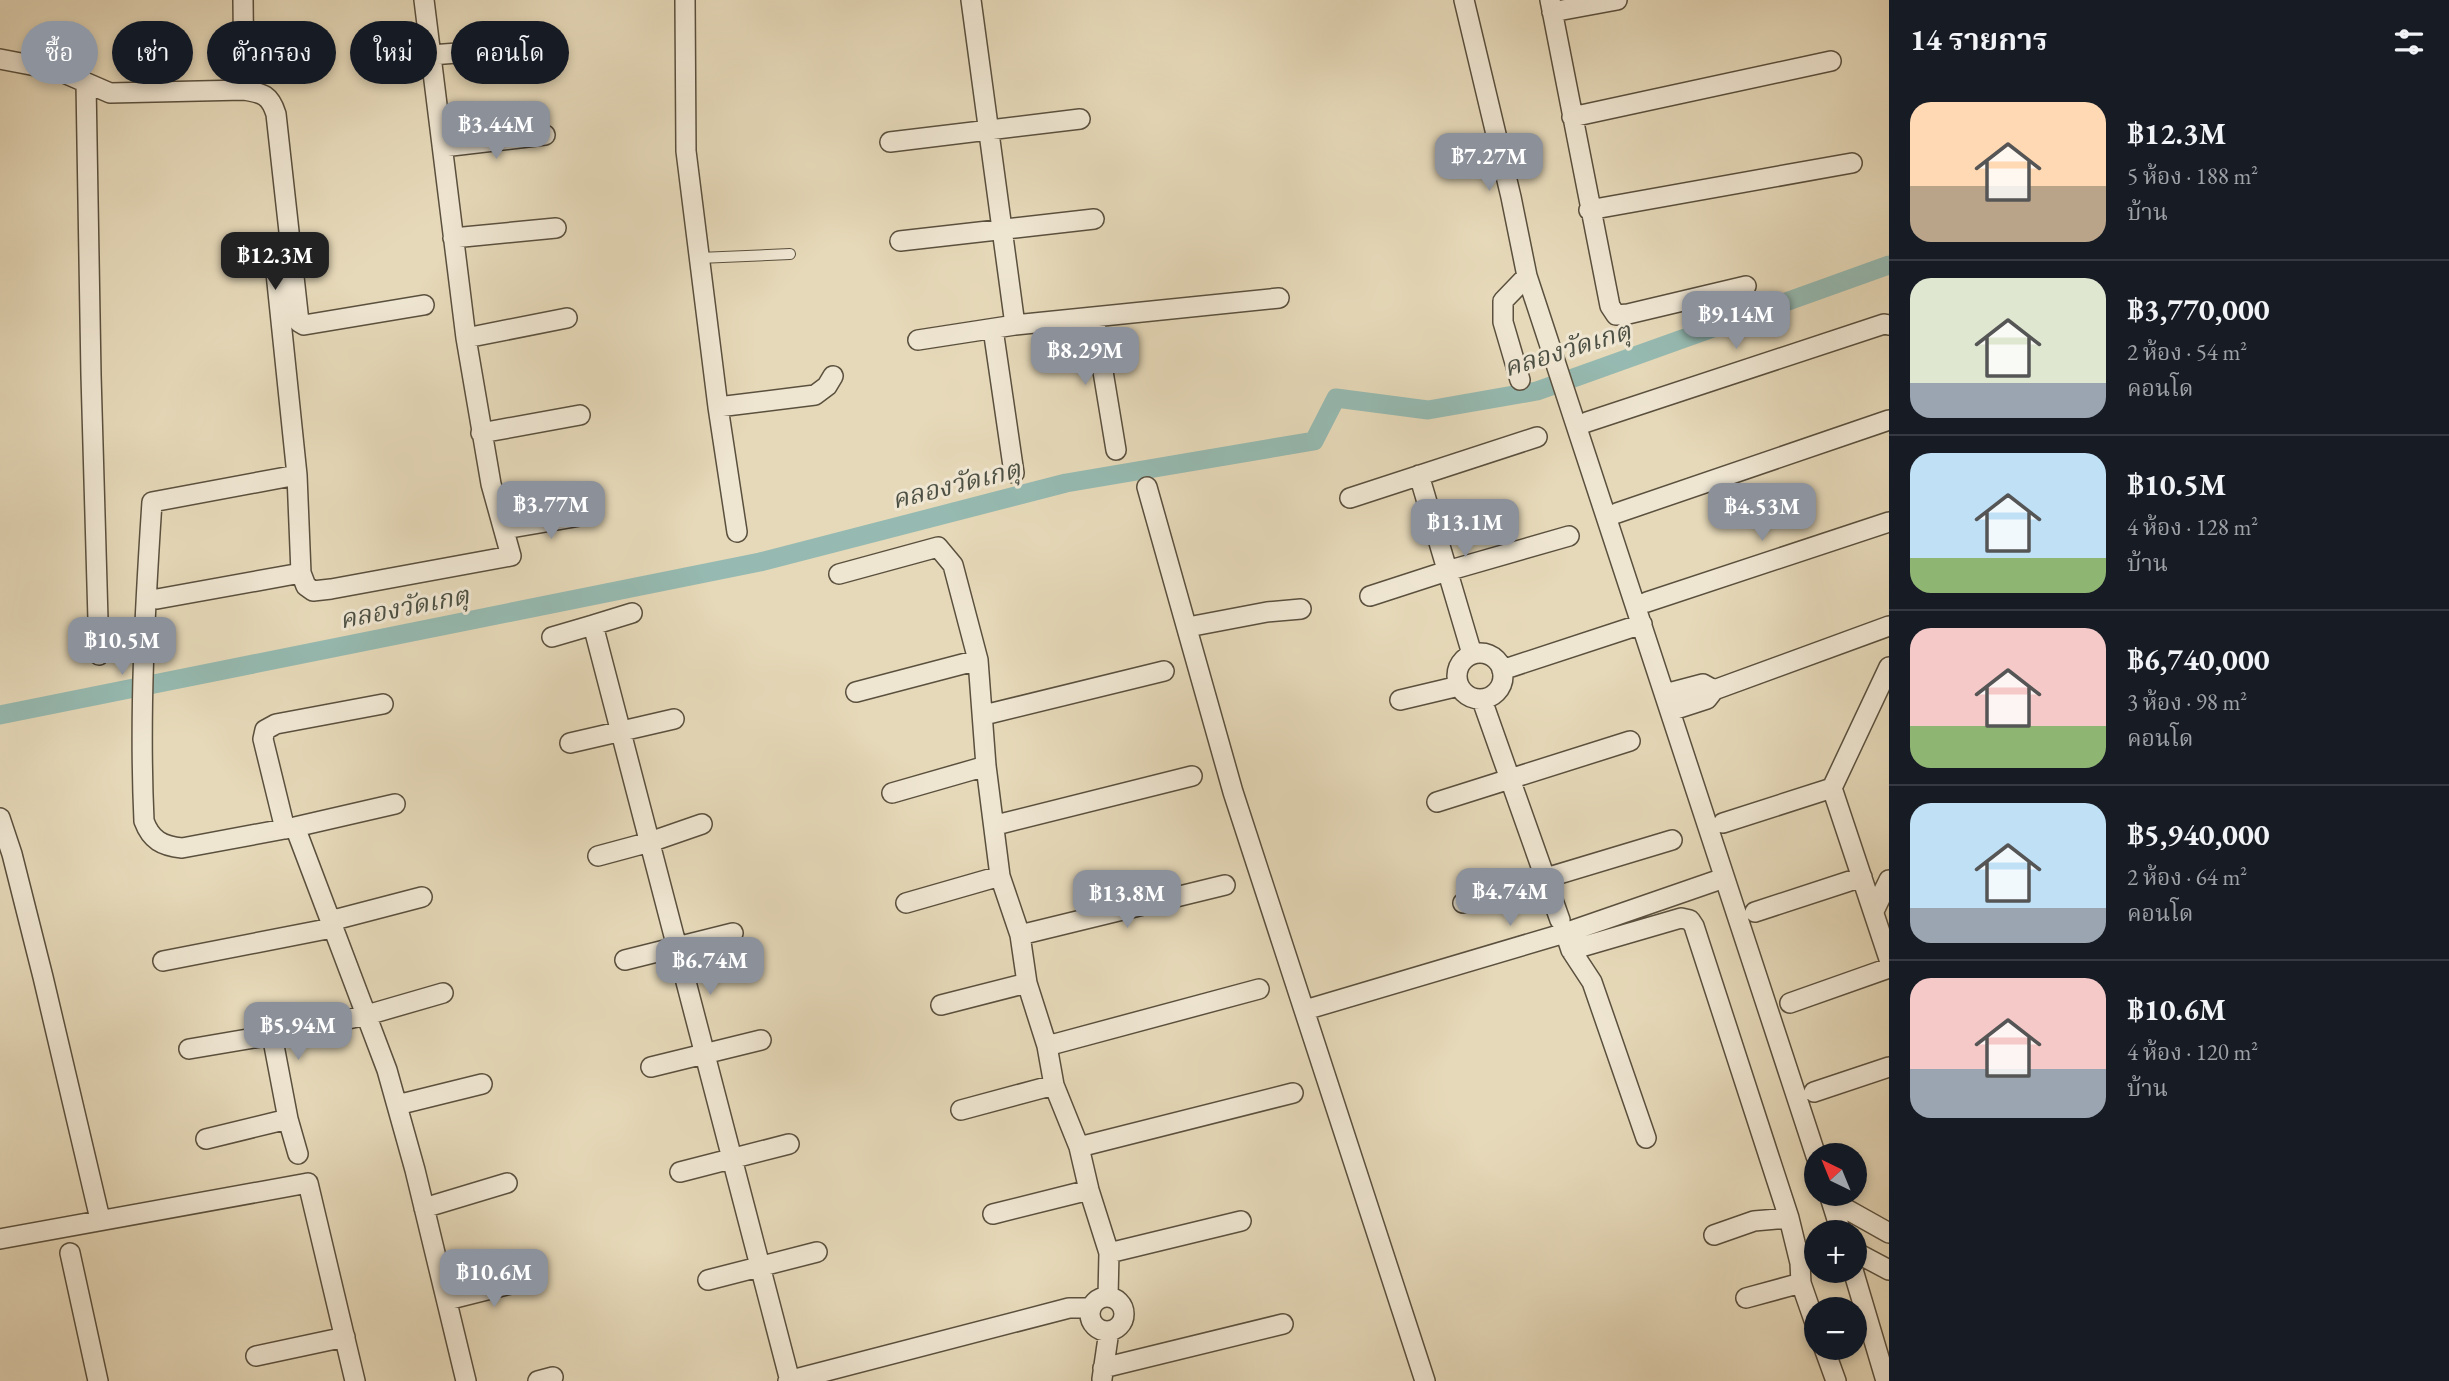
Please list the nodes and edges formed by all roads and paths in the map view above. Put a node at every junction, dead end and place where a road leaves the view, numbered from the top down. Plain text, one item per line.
1 (243, 0) edge
2 (424, 0) edge
3 (685, 0) edge
4 (971, 0) edge
5 (1464, 0) edge
6 (1617, 0) edge
7 (1551, 6) edge
8 (427, 21) edge
9 (0, 59) edge
10 (1831, 61) dead end
11 (21, 63) edge
12 (86, 84) edge
13 (88, 84) edge
14 (435, 84) edge
15 (244, 90) junction
16 (1572, 117) junction
17 (1080, 119) dead end
18 (988, 130) junction
19 (545, 135) dead end
20 (890, 142) dead end
21 (443, 147) junction
22 (1852, 163) dead end
23 (1590, 210) junction
24 (1094, 219) dead end
25 (556, 228) dead end
26 (1001, 228) junction
27 (453, 238) junction
28 (900, 241) dead end
29 (273, 244) dead end
30 (790, 254) dead end
31 (698, 258) junction
32 (1527, 276) junction
33 (1746, 286) dead end
34 (1279, 298) dead end
35 (424, 305) dead end
36 (1094, 317) junction
37 (567, 318) dead end
38 (1015, 325) junction
39 (1889, 325) edge
40 (993, 329) junction
41 (466, 338) junction
42 (918, 341) dead end
43 (833, 376) dead end
44 (1520, 380) dead end
45 (718, 407) junction
46 (580, 415) dead end
47 (1580, 416) junction
48 (1889, 420) edge
49 (481, 433) junction
50 (1537, 437) dead end
51 (1116, 450) dead end
52 (1014, 473) dead end
53 (297, 475) junction
54 (1419, 475) junction
55 (1147, 487) dead end
56 (1350, 498) dead end
57 (1617, 513) dead end
58 (592, 514) dead end
59 (1889, 522) edge
60 (504, 529) junction
61 (737, 532) dead end
62 (1569, 537) dead end
63 (1447, 571) junction
64 (302, 573) junction
65 (839, 574) dead end
66 (1370, 596) dead end
67 (158, 599) dead end
68 (1647, 602) dead end
69 (1301, 609) dead end
70 (632, 613) dead end
71 (1642, 624) junction
72 (593, 625) junction
73 (1889, 626) edge
74 (1188, 627) junction
75 (552, 637) dead end
76 (1472, 654) junction
77 (99, 655) dead end
78 (978, 660) junction
79 (1889, 667) edge
80 (1502, 670) junction
81 (1164, 671) dead end
82 (1458, 686) junction
83 (856, 692) dead end
84 (1400, 700) dead end
85 (1482, 700) junction
86 (1668, 702) junction
87 (383, 704) dead end
88 (984, 715) junction
89 (674, 719) dead end
90 (621, 732) junction
91 (1630, 741) dead end
92 (570, 743) dead end
93 (986, 766) junction
94 (1192, 776) dead end
95 (1510, 778) junction
96 (1832, 788) junction
97 (892, 793) dead end
98 (1437, 802) dead end
99 (396, 804) dead end
100 (0, 818) edge
101 (1723, 823) dead end
102 (702, 824) dead end
103 (996, 825) junction
104 (290, 828) junction
105 (1672, 840) dead end
106 (650, 842) junction
107 (598, 856) dead end
108 (1000, 876) junction
109 (1724, 877) junction
110 (1863, 877) junction
111 (1545, 879) junction
112 (1889, 880) edge
113 (1226, 885) dead end
114 (422, 897) dead end
115 (906, 903) dead end
116 (1463, 903) dead end
117 (1874, 911) junction
118 (1755, 912) dead end
119 (331, 924) junction
120 (733, 933) dead end
121 (1020, 935) junction
122 (1565, 935) junction
123 (677, 947) junction
124 (1889, 959) edge
125 (625, 960) dead end
126 (163, 961) dead end
127 (1889, 968) edge
128 (1027, 983) junction
129 (1259, 989) dead end
130 (443, 993) dead end
131 (1790, 1003) dead end
132 (941, 1005) dead end
133 (1305, 1010) junction
134 (367, 1015) junction
135 (272, 1035) junction
136 (761, 1040) dead end
137 (1047, 1046) junction
138 (189, 1049) dead end
139 (704, 1054) junction
140 (651, 1067) dead end
141 (1889, 1067) edge
142 (482, 1084) dead end
143 (1054, 1085) junction
144 (1293, 1093) dead end
145 (1814, 1093) dead end
146 (397, 1105) junction
147 (961, 1110) dead end
148 (288, 1119) junction
149 (1646, 1138) dead end
150 (206, 1139) dead end
151 (1812, 1143) edge
152 (789, 1144) dead end
153 (1079, 1147) junction
154 (298, 1154) dead end
155 (731, 1160) junction
156 (680, 1172) dead end
157 (508, 1183) dead end
158 (1089, 1190) junction
159 (1843, 1206) edge
160 (424, 1208) junction
161 (993, 1214) dead end
162 (1789, 1218) junction
163 (100, 1219) junction
164 (1241, 1221) dead end
165 (1889, 1233) edge
166 (1714, 1235) dead end
167 (0, 1238) edge
168 (817, 1252) dead end
169 (1109, 1252) junction
170 (70, 1253) dead end
171 (1867, 1258) edge
172 (759, 1266) junction
173 (1889, 1270) edge
174 (531, 1279) dead end
175 (708, 1280) dead end
176 (1801, 1283) junction
177 (1857, 1283) edge
178 (1108, 1297) junction
179 (1806, 1297) edge
180 (1746, 1298) dead end
181 (447, 1300) junction
182 (1091, 1308) junction
183 (1283, 1324) dead end
184 (1109, 1331) junction
185 (345, 1337) junction
186 (256, 1356) dead end
187 (1828, 1360) edge
188 (1102, 1375) edge
189 (98, 1381) edge
190 (355, 1381) edge
191 (466, 1381) edge
192 (789, 1381) edge
193 (1425, 1381) edge
194 (1836, 1381) edge
195 (1886, 1381) edge

1 - 15 street
2 - 8 street
3 - 31 street
4 - 18 street
5 - 32 street
6 - 7 street
7 - 16 street
9 - 11 street
10 - 16 street
12 - 77 street
13 - 15 street
14 - 21 street
15 - 35 street
16 - 23 street
17 - 18 street
18 - 20 street
18 - 26 street
19 - 21 street
21 - 27 street
22 - 23 street
23 - 33 street
24 - 26 street
25 - 27 street
26 - 28 street
26 - 38 street
27 - 41 street
29 - 53 street
30 - 31 lane
31 - 45 street
32 - 44 street
32 - 47 street
34 - 36 street
36 - 38 street
36 - 51 street
37 - 41 street
38 - 40 street
39 - 47 street
40 - 42 street
40 - 52 street
41 - 49 street
43 - 45 street
45 - 61 street
46 - 49 street
47 - 71 street
48 - 57 street
49 - 60 street
50 - 54 street
53 - 64 street
53 - 104 street
54 - 56 street
54 - 63 street
55 - 74 street
58 - 60 street
59 - 68 street
60 - 64 street
62 - 63 street
63 - 66 street
63 - 76 street
64 - 67 street
65 - 78 street
69 - 74 street
70 - 72 street
71 - 80 street
71 - 86 street
72 - 75 street
72 - 90 street
73 - 86 street
74 - 133 street
76 - 80 street
76 - 82 street
78 - 83 street
78 - 88 street
79 - 96 street
80 - 85 street
81 - 88 street
82 - 84 street
82 - 85 street
85 - 95 street
86 - 109 street
87 - 104 street
88 - 93 street
89 - 90 street
90 - 92 street
90 - 106 street
91 - 95 street
93 - 97 street
93 - 103 street
94 - 103 street
95 - 98 street
95 - 111 street
96 - 101 street
96 - 110 street
99 - 104 street
100 - 163 street
102 - 106 street
103 - 108 street
104 - 119 street
105 - 111 street
106 - 107 street
106 - 123 street
108 - 115 street
108 - 121 street
109 - 122 street
109 - 151 street
110 - 117 street
110 - 118 street
111 - 116 street
111 - 122 street
112 - 117 street
113 - 121 street
114 - 119 street
117 - 124 street
119 - 126 street
119 - 134 street
120 - 123 street
121 - 128 street
122 - 133 street
122 - 149 street
122 - 162 street
123 - 125 street
123 - 139 street
127 - 131 street
128 - 132 street
128 - 137 street
129 - 137 street
130 - 134 street
133 - 193 street
134 - 135 street
134 - 146 street
135 - 138 street
135 - 148 street
136 - 139 street
137 - 143 street
139 - 140 street
139 - 155 street
141 - 145 street
142 - 146 street
143 - 147 street
143 - 153 street
144 - 153 street
146 - 160 street
148 - 150 street
148 - 154 street
152 - 155 street
153 - 158 street
155 - 156 street
155 - 172 street
157 - 160 street
158 - 161 street
158 - 169 street
159 - 165 street
160 - 181 street
162 - 166 street
162 - 176 street
163 - 167 street
163 - 185 street
164 - 169 street
168 - 172 street
169 - 178 street
170 - 189 street
171 - 173 street
172 - 175 street
172 - 192 street
174 - 181 street
176 - 179 street
176 - 180 street
177 - 195 street
178 - 182 street
178 - 184 street
181 - 191 street
182 - 184 street
182 - 192 street
183 - 188 street
184 - 188 street
185 - 186 street
185 - 190 street
187 - 194 street

